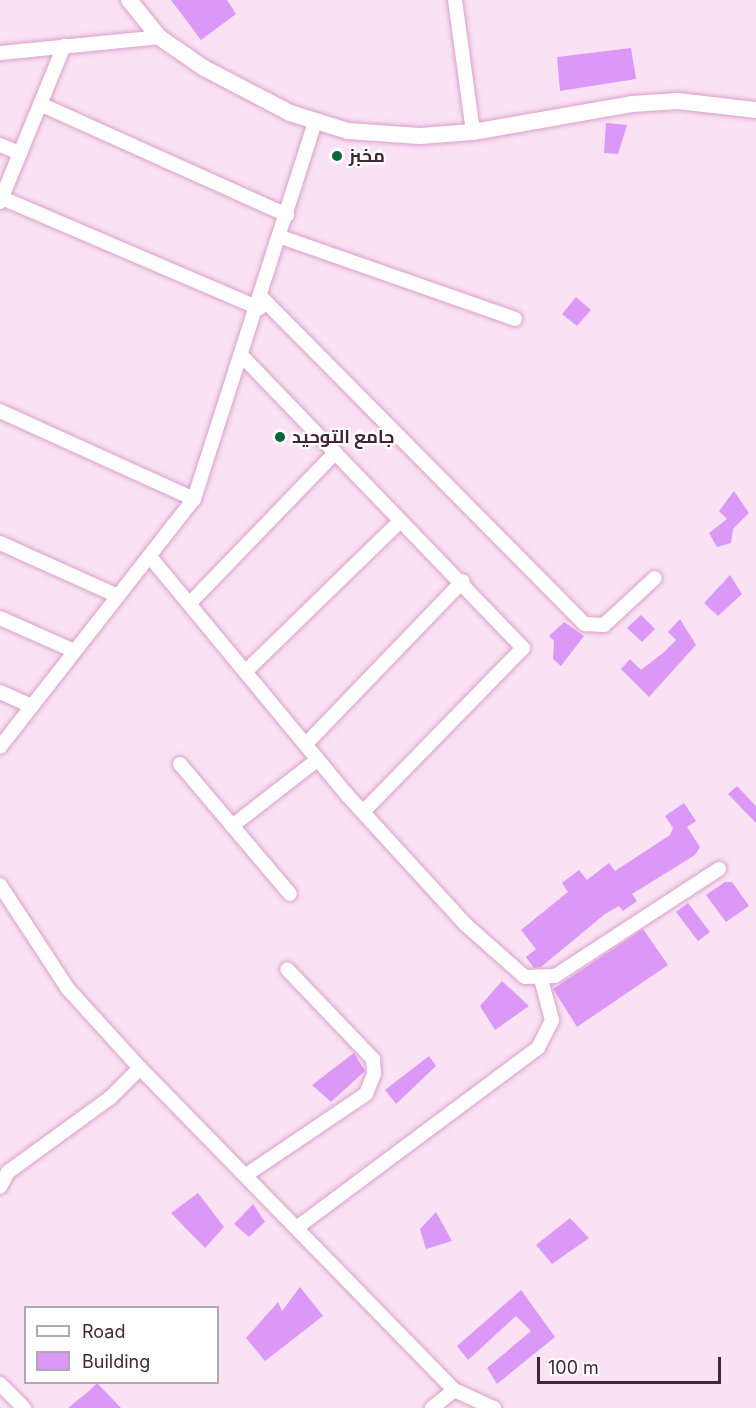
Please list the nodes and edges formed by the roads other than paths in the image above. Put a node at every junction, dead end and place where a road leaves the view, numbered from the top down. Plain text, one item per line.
1 (129, 0) edge
2 (455, 0) edge
3 (159, 37) junction
4 (64, 46) junction
5 (0, 53) edge
6 (40, 104) junction
7 (756, 110) edge
8 (315, 121) junction
9 (473, 132) junction
10 (0, 145) edge
11 (20, 153) junction
12 (1, 200) edge
13 (287, 215) junction
14 (280, 237) junction
15 (261, 303) junction
16 (515, 319) dead end
17 (243, 357) junction
18 (0, 411) edge
19 (335, 453) junction
20 (194, 499) junction
21 (400, 521) junction
22 (0, 543) edge
23 (151, 558) junction
24 (655, 578) dead end
25 (463, 581) junction
26 (118, 596) junction
27 (190, 603) junction
28 (0, 618) edge
29 (74, 651) junction
30 (246, 671) junction
31 (0, 692) edge
32 (32, 706) junction
33 (306, 744) junction
34 (0, 747) edge
35 (317, 759) junction
36 (180, 764) dead end
37 (363, 812) junction
38 (232, 826) junction
39 (719, 869) dead end
40 (0, 885) edge
41 (290, 894) dead end
42 (13, 907) junction
43 (0, 913) edge
44 (287, 969) dead end
45 (541, 980) junction
46 (140, 1068) junction
47 (246, 1175) junction
48 (0, 1187) edge
49 (298, 1226) junction
50 (0, 1384) edge
51 (454, 1390) junction
52 (24, 1408) edge
53 (432, 1408) edge
54 (494, 1408) edge

1 - 3 street
2 - 9 street
3 - 4 street
3 - 8 street
4 - 5 street
4 - 6 street
6 - 11 street
6 - 13 street
7 - 9 street
8 - 9 street
8 - 13 street
10 - 11 street
11 - 12 street
12 - 15 street
13 - 14 street
14 - 15 street
14 - 16 street
15 - 17 street
15 - 24 street
17 - 19 street
17 - 20 street
18 - 20 street
19 - 21 street
19 - 27 street
20 - 23 street
21 - 25 street
21 - 30 street
22 - 26 street
23 - 26 street
23 - 27 street
25 - 33 street
25 - 37 street
26 - 29 street
27 - 30 street
28 - 29 street
29 - 32 street
30 - 33 street
31 - 32 street
32 - 34 street
33 - 35 street
35 - 37 street
35 - 38 street
36 - 38 street
37 - 45 street
38 - 41 street
39 - 45 street
40 - 42 street
42 - 43 street
42 - 46 street
44 - 47 street
45 - 49 street
46 - 47 street
46 - 48 street
47 - 49 street
49 - 51 street
50 - 52 street
51 - 53 street
51 - 54 street

